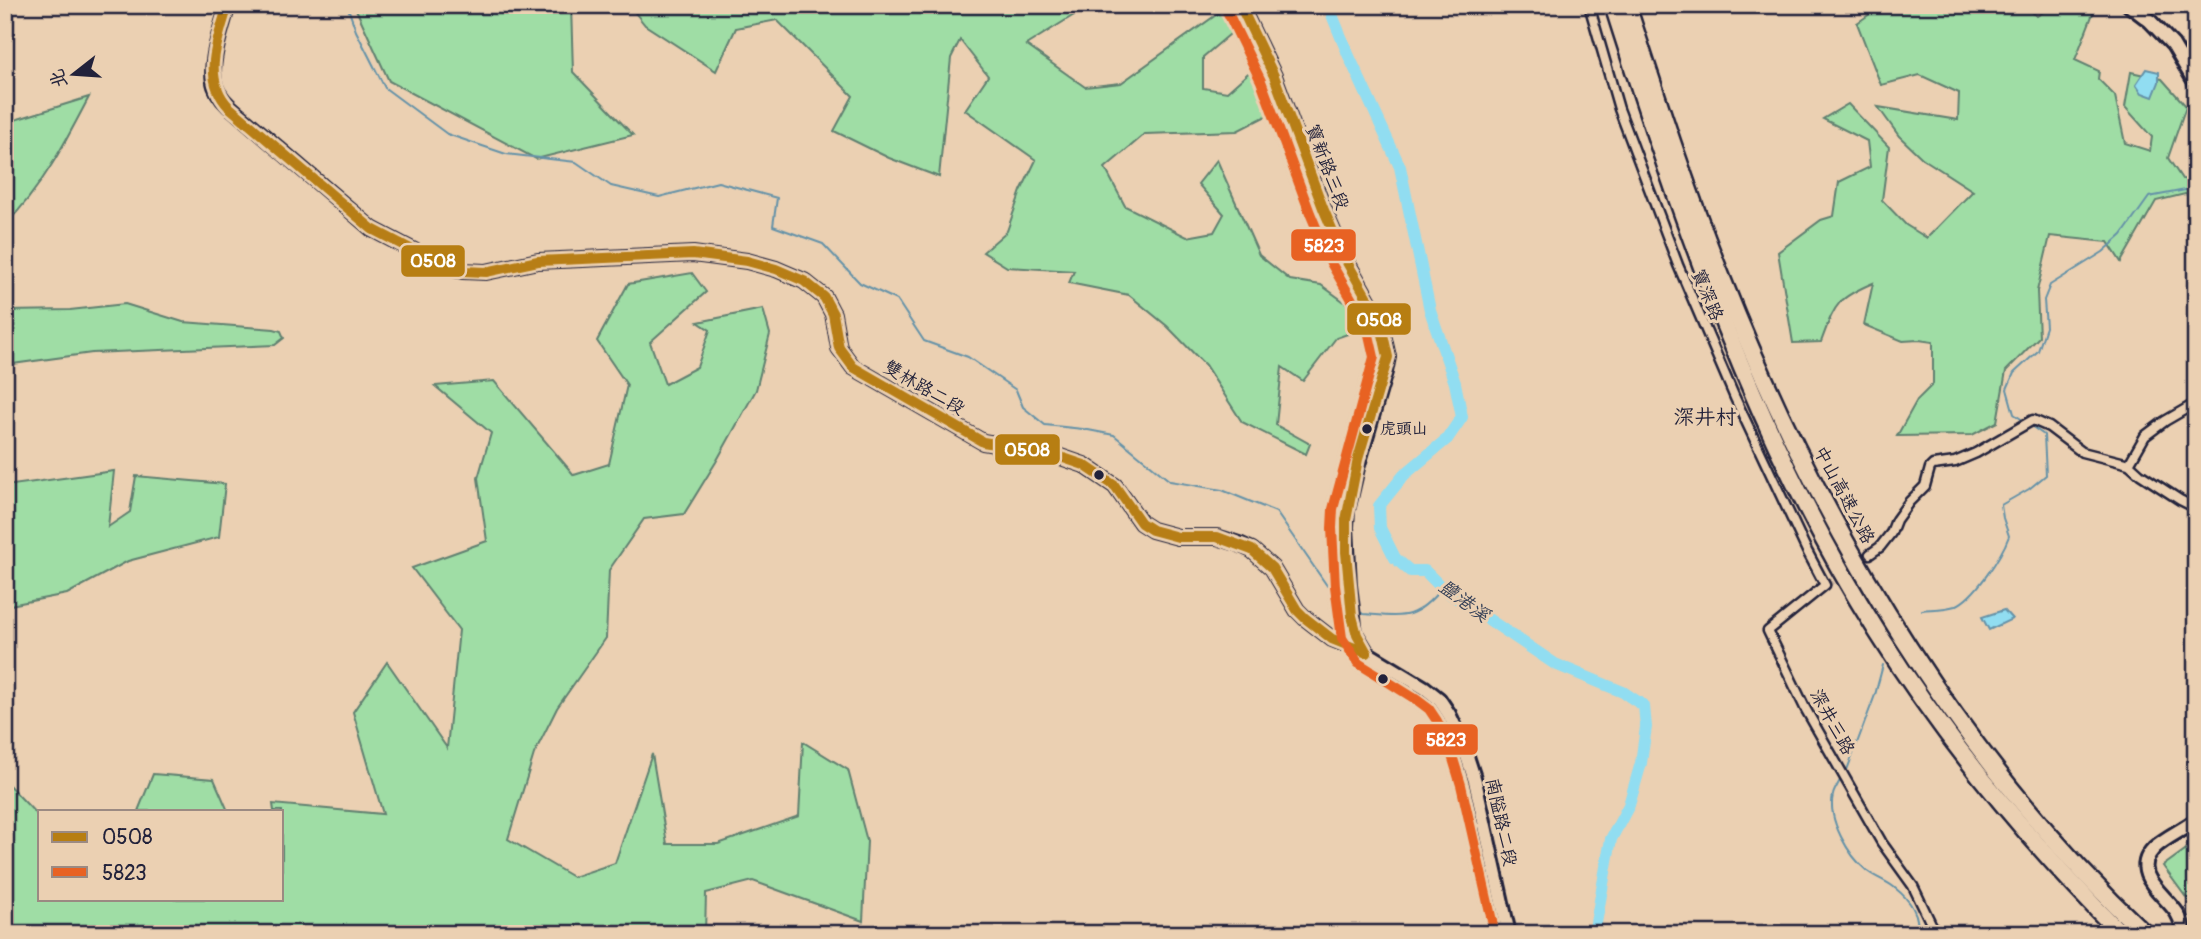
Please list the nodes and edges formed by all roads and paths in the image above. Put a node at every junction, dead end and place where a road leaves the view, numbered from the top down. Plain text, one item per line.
1 (228, 5) edge
2 (1240, 5) edge
3 (1589, 5) edge
4 (1613, 5) edge
5 (1627, 5) edge
6 (2129, 5) edge
7 (2196, 84) edge
8 (2196, 403) edge
9 (2130, 464) junction
10 (2196, 508) edge
11 (1870, 554) tunnel mouth
12 (1825, 585) joint
13 (1367, 653) junction
14 (2196, 820) edge
15 (1508, 934) edge
16 (1936, 934) edge
17 (2122, 934) edge
18 (2145, 934) edge
19 (2183, 934) edge

1 - 13 street, 雙林路二段
2 - 13 street, 寶新路三段
3 - 12 street, 寶深路
4 - 17 highway, 中山高速公路
5 - 18 highway, 中山高速公路
6 - 7 street
8 - 9 street
9 - 10 street
9 - 11 street
12 - 16 street, 深井三路
13 - 15 street, 南隘路二段
14 - 19 street

